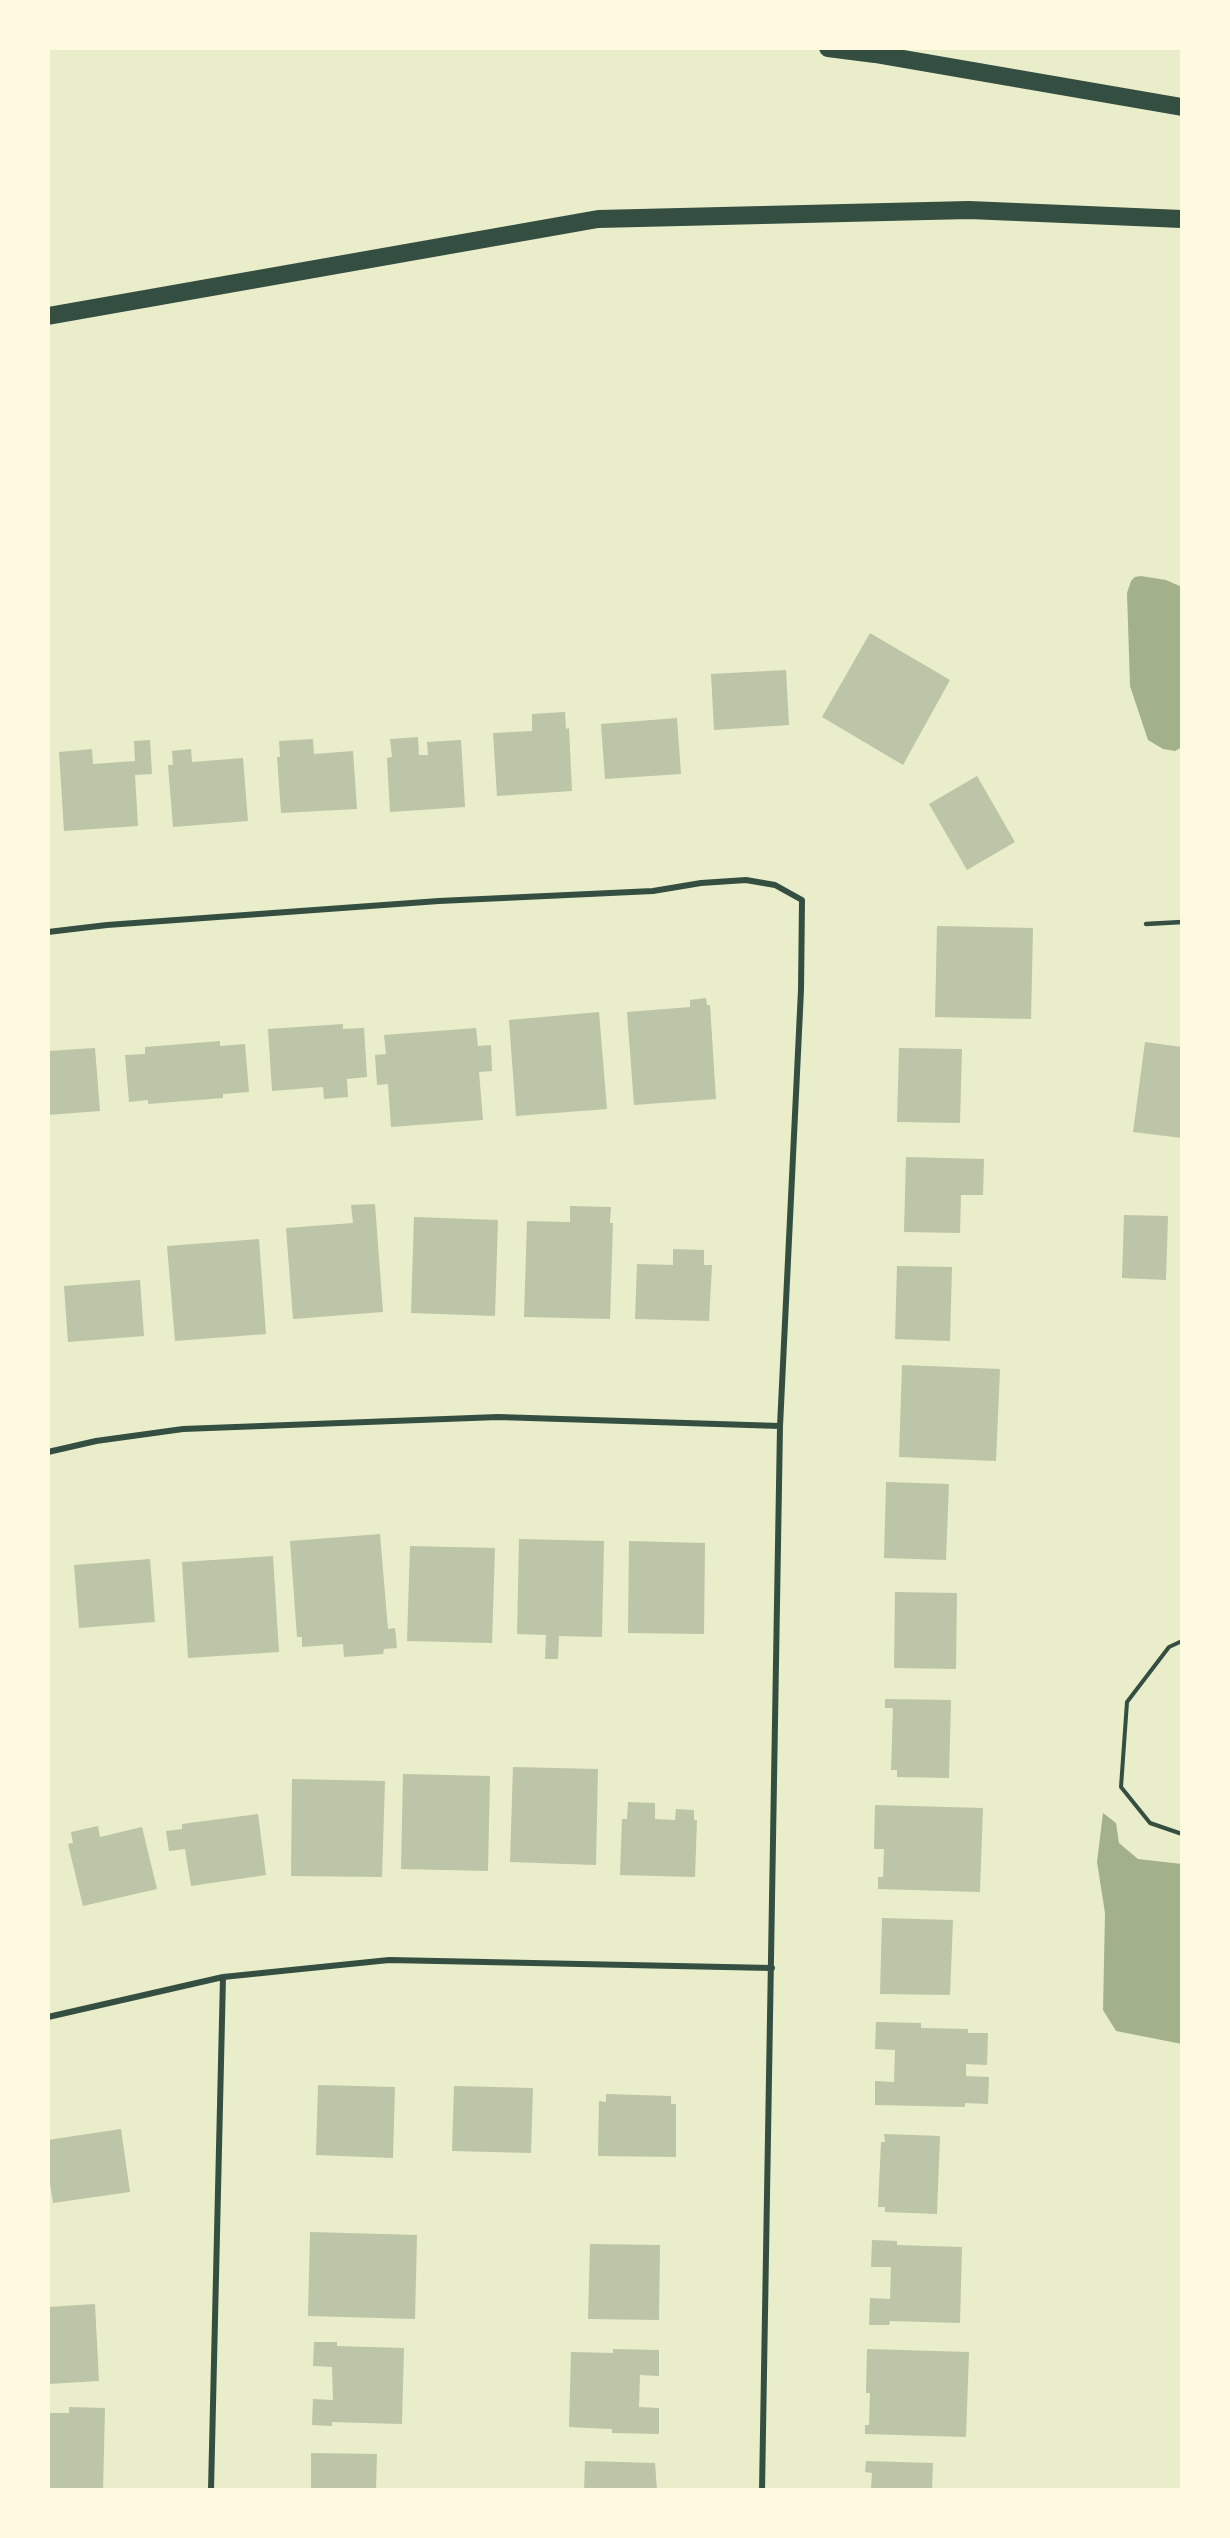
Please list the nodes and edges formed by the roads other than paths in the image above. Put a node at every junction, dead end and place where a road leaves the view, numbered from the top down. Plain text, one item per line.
1 (828, 48) edge
2 (1182, 107) edge
3 (1182, 219) edge
4 (48, 316) edge
5 (1182, 922) edge
6 (1146, 924) dead end
7 (48, 932) edge
8 (780, 1426) junction
9 (48, 1452) edge
10 (772, 1968) junction
11 (223, 1977) junction
12 (48, 2017) edge
13 (211, 2490) edge
14 (762, 2490) edge

1 - 2 highway
3 - 4 highway
5 - 6 lane
7 - 8 street
8 - 9 street
8 - 10 street
10 - 11 street
10 - 14 street
11 - 12 street
11 - 13 street

